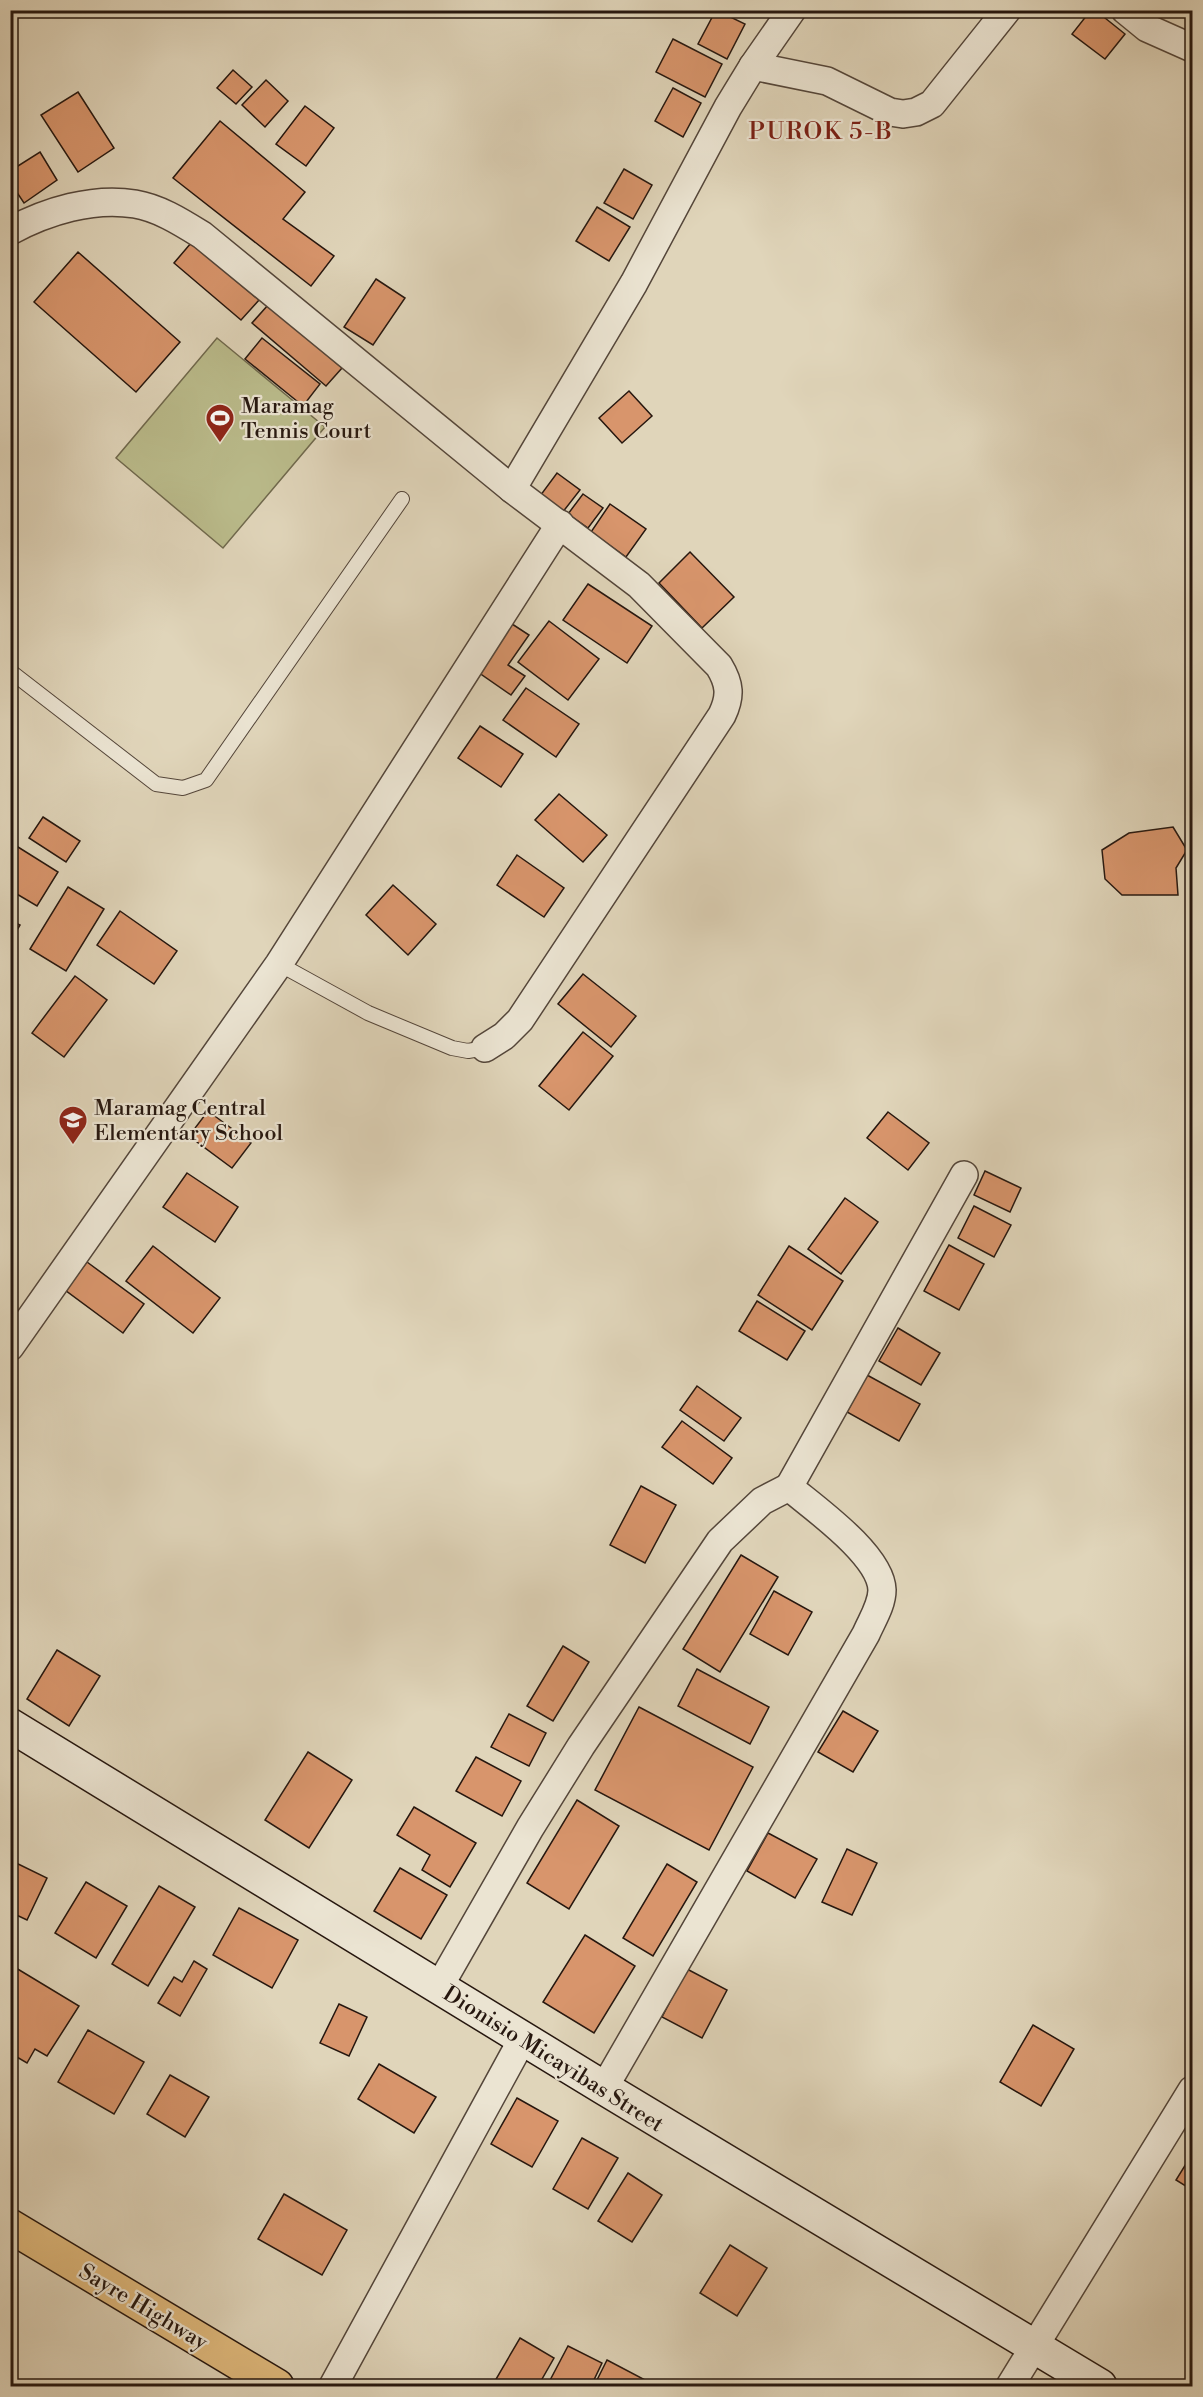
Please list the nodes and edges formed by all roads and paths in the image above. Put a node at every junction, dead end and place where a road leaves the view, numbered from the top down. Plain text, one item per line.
1 (792, 10) edge
2 (1007, 10) edge
3 (1125, 10) edge
4 (1192, 48) edge
5 (753, 66) junction
6 (10, 231) edge
7 (512, 489) junction
8 (402, 499) dead end
9 (560, 524) junction
10 (10, 671) edge
11 (279, 964) junction
12 (485, 1048) joint
13 (964, 1175) dead end
14 (10, 1347) edge
15 (789, 1487) junction
16 (10, 1725) edge
17 (440, 1987) junction
18 (523, 2038) junction
19 (604, 2088) junction
20 (1192, 2090) edge
21 (10, 2226) edge
22 (1033, 2347) junction
23 (277, 2386) edge
24 (333, 2386) edge
25 (1010, 2386) edge
26 (1100, 2386) edge

1 - 5 street
2 - 5 street
3 - 4 street
5 - 7 street
6 - 7 street
7 - 9 street
8 - 10 lane
9 - 11 street
9 - 12 street
11 - 12 lane
11 - 14 street
13 - 15 street
15 - 17 street
15 - 19 street
16 - 17 street, Dionisio Micayibas Street
17 - 18 street, Dionisio Micayibas Street
18 - 19 street, Dionisio Micayibas Street
18 - 24 street
19 - 22 street, Dionisio Micayibas Street
20 - 22 street
21 - 23 highway, Sayre Highway
22 - 25 street
22 - 26 street, Dionisio Micayibas Street

